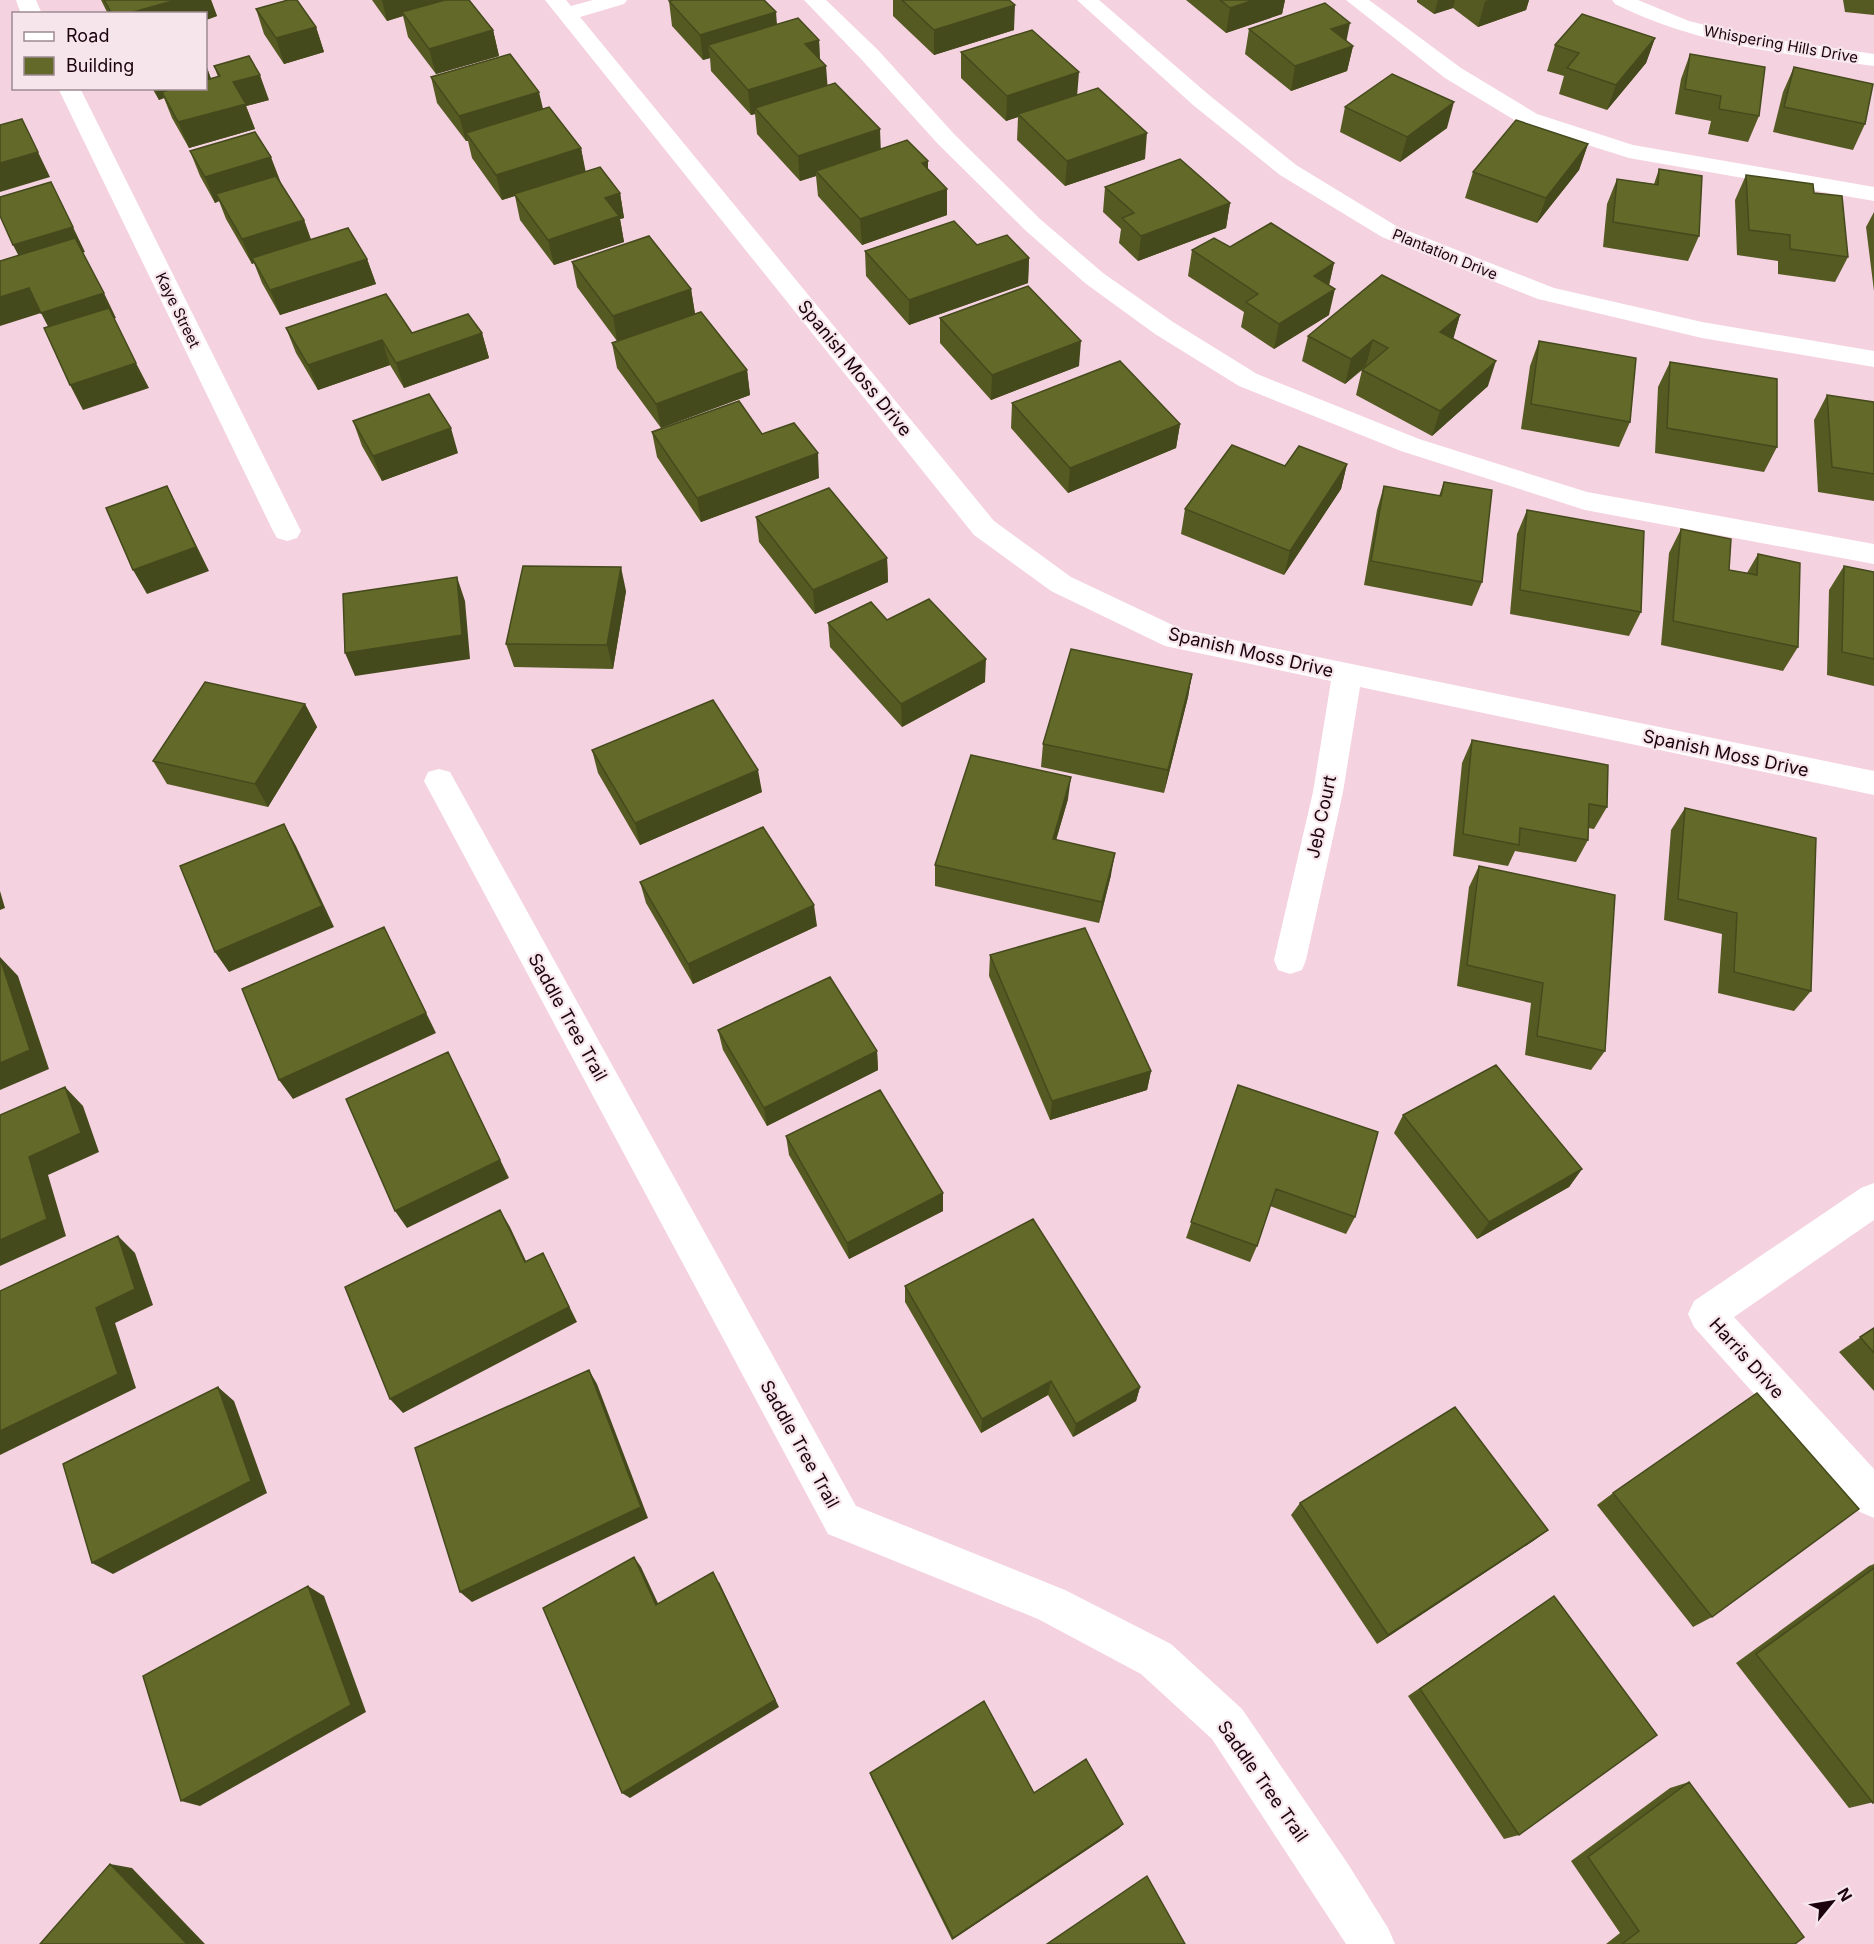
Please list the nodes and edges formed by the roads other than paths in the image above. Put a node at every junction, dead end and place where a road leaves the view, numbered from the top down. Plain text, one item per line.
1 (617, 0) edge
2 (814, 0) edge
3 (1087, 0) edge
4 (1356, 0) edge
5 (1622, 0) edge
6 (561, 7) edge
7 (1874, 60) edge
8 (70, 90) edge
9 (1874, 194) edge
10 (1874, 359) edge
11 (287, 531) dead end
12 (1874, 554) edge
13 (1347, 674) junction
14 (439, 781) dead end
15 (1874, 783) edge
16 (1290, 960) dead end
17 (1874, 1200) edge
18 (1874, 1498) edge
19 (1372, 1944) edge

1 - 6 street
2 - 12 street
3 - 10 street, Plantation Drive
4 - 9 street
5 - 7 street, Whispering Hills Drive
6 - 13 street, Spanish Moss Drive
8 - 11 street, Kaye Street
13 - 15 street, Spanish Moss Drive
13 - 16 street, Jeb Court
14 - 19 street, Saddle Tree Trail
17 - 18 street, Harris Drive

